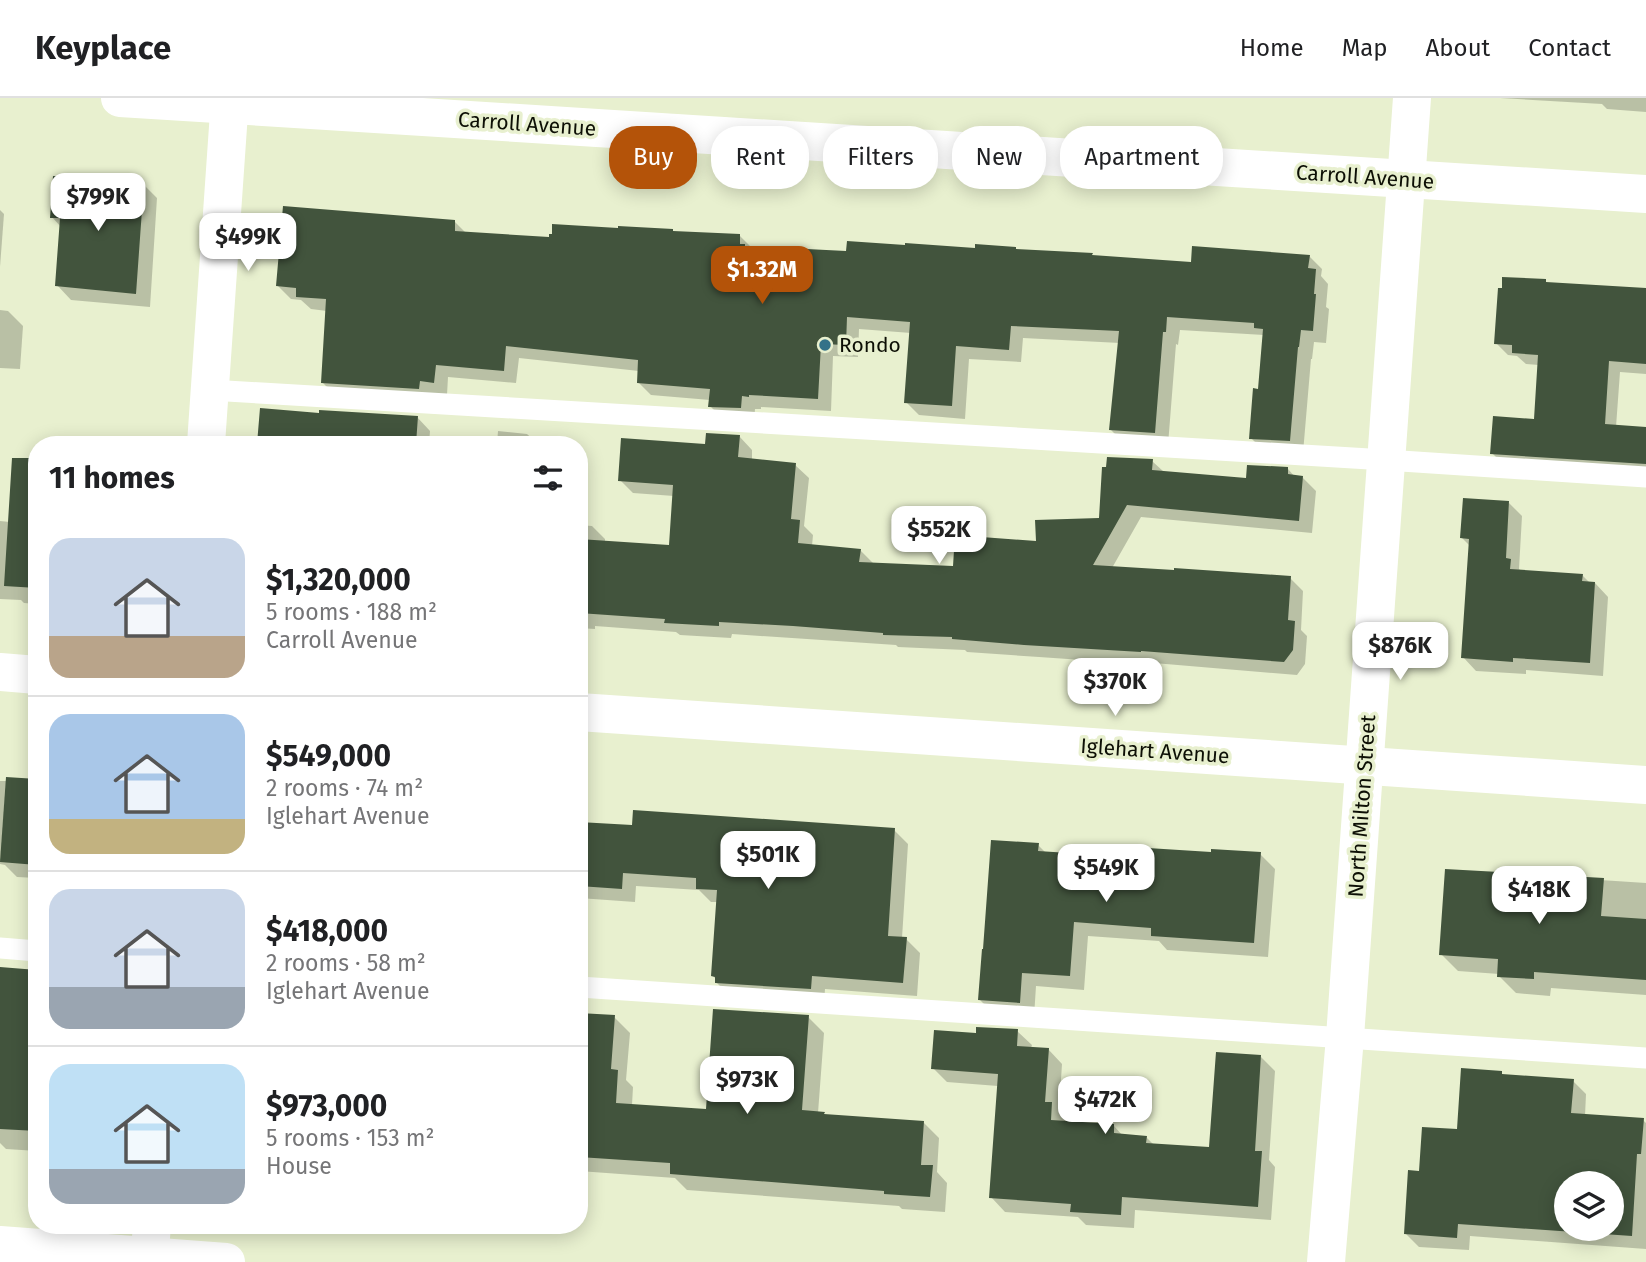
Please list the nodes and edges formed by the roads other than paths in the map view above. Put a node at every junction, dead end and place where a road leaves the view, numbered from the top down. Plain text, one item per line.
1 (120, 98) edge
2 (1412, 98) edge
3 (230, 102) edge
4 (1406, 180) junction
5 (1646, 194) edge
6 (210, 390) junction
7 (207, 436) edge
8 (1386, 460) junction
9 (1646, 477) edge
10 (0, 672) edge
11 (28, 674) edge
12 (588, 713) edge
13 (1364, 765) junction
14 (1646, 785) edge
15 (0, 948) edge
16 (28, 950) edge
17 (588, 988) edge
18 (1345, 1037) junction
19 (1646, 1058) edge
20 (0, 1245) edge
21 (150, 1248) edge
22 (226, 1262) edge
23 (1326, 1262) edge

1 - 3 street, Carroll Avenue
2 - 4 street, North Milton Street
3 - 4 street, Carroll Avenue
3 - 6 street
4 - 5 street, Carroll Avenue
4 - 8 street, North Milton Street
6 - 7 street
6 - 8 lane
8 - 9 lane
8 - 13 street, North Milton Street
10 - 11 street
12 - 13 street, Iglehart Avenue
13 - 14 street, Iglehart Avenue
13 - 18 street, North Milton Street
15 - 16 lane
17 - 18 lane
18 - 19 lane
18 - 23 street, North Milton Street
20 - 21 street
21 - 22 street

